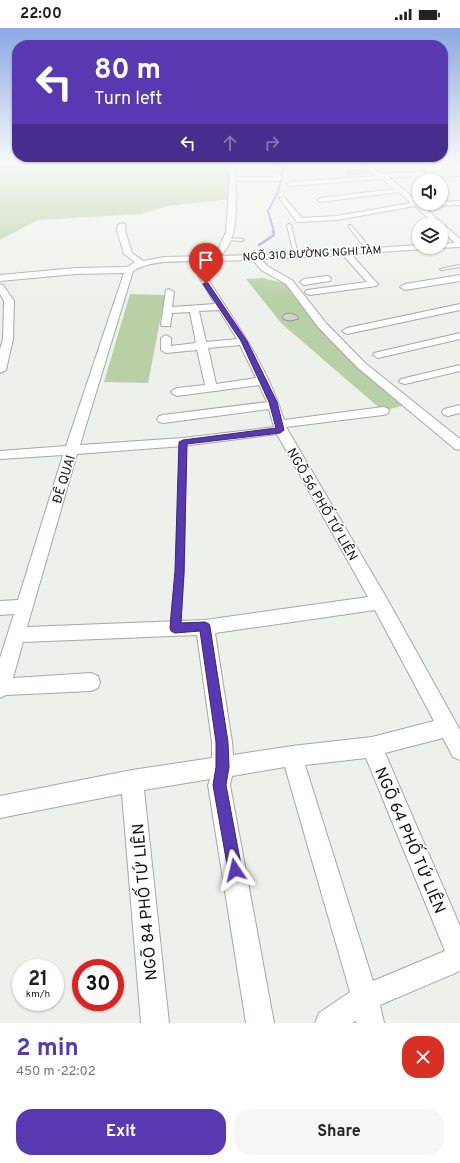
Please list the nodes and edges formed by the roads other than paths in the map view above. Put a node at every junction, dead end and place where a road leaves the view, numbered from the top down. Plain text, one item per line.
1 (231, 208) edge
2 (291, 208) edge
3 (328, 208) edge
4 (382, 208) edge
5 (426, 210) edge
6 (336, 218) junction
7 (434, 218) edge
8 (122, 225) dead end
9 (290, 225) dead end
10 (350, 226) dead end
11 (448, 233) edge
12 (228, 239) junction
13 (242, 240) dead end
14 (460, 244) edge
15 (448, 245) edge
16 (412, 248) edge
17 (369, 250) junction
18 (345, 252) junction
19 (296, 255) junction
20 (255, 257) junction
21 (212, 258) junction
22 (141, 264) junction
23 (460, 266) edge
24 (442, 269) dead end
25 (129, 270) junction
26 (0, 278) edge
27 (460, 278) edge
28 (335, 279) dead end
29 (304, 282) dead end
30 (0, 287) edge
31 (405, 287) dead end
32 (169, 292) dead end
33 (310, 292) dead end
34 (460, 307) edge
35 (221, 308) junction
36 (167, 310) junction
37 (194, 310) junction
38 (166, 324) dead end
39 (347, 331) dead end
40 (460, 336) edge
41 (166, 338) dead end
42 (244, 341) junction
43 (201, 346) junction
44 (378, 355) dead end
45 (460, 368) edge
46 (0, 370) edge
47 (263, 381) junction
48 (405, 381) dead end
49 (211, 388) junction
50 (178, 392) dead end
51 (274, 405) junction
52 (384, 411) dead end
53 (163, 419) dead end
54 (280, 427) junction
55 (183, 442) junction
56 (460, 446) edge
57 (72, 451) junction
58 (0, 455) edge
59 (380, 602) junction
60 (24, 606) junction
61 (0, 608) edge
62 (205, 627) junction
63 (175, 628) junction
64 (16, 635) junction
65 (91, 682) dead end
66 (0, 688) edge
67 (447, 727) junction
68 (372, 747) junction
69 (460, 750) edge
70 (292, 756) junction
71 (223, 767) junction
72 (132, 780) junction
73 (0, 807) edge
74 (460, 957) edge
75 (367, 1011) edge
76 (155, 1023) edge
77 (260, 1023) edge
78 (329, 1023) edge

1 - 12 street
2 - 6 street
3 - 6 street
4 - 6 street
5 - 7 street
8 - 22 street
9 - 19 lane
10 - 17 lane
11 - 14 street
12 - 13 lane
12 - 21 street
14 - 15 street
16 - 17 street, NGÕ 310 ĐƯỜNG NGHI TÀM
17 - 18 street, NGÕ 310 ĐƯỜNG NGHI TÀM
18 - 19 street, NGÕ 310 ĐƯỜNG NGHI TÀM
18 - 33 street
19 - 20 street, NGÕ 310 ĐƯỜNG NGHI TÀM
20 - 21 street, NGÕ 310 ĐƯỜNG NGHI TÀM
20 - 56 street
21 - 22 street, NGÕ 310 ĐƯỜNG NGHI TÀM
21 - 35 street, NGÕ 56 PHỐ TỨ LIÊN
22 - 25 street, NGÕ 310 ĐƯỜNG NGHI TÀM
23 - 24 lane
25 - 26 street
25 - 57 street, ĐÊ QUAI
27 - 31 street
28 - 29 street
30 - 46 street
32 - 36 street
34 - 39 street
35 - 37 street
35 - 42 street, NGÕ 56 PHỐ TỨ LIÊN
36 - 37 street
36 - 38 street
37 - 43 street
40 - 44 street
41 - 43 street
42 - 43 street
42 - 47 street, NGÕ 56 PHỐ TỨ LIÊN
43 - 49 street
45 - 48 street
47 - 49 street
47 - 51 street, NGÕ 56 PHỐ TỨ LIÊN
49 - 50 street
51 - 53 street
51 - 54 street, NGÕ 56 PHỐ TỨ LIÊN
52 - 54 street
54 - 55 street
54 - 59 street, NGÕ 56 PHỐ TỨ LIÊN
55 - 57 street
55 - 63 lane
57 - 58 street
57 - 60 street, ĐÊ QUAI
59 - 62 street
59 - 67 street, NGÕ 56 PHỐ TỨ LIÊN
60 - 61 street
60 - 64 street, ĐÊ QUAI
62 - 63 street
62 - 71 street
63 - 64 street
64 - 66 street, ĐÊ QUAI
65 - 66 street
67 - 68 street
67 - 69 street, NGÕ 56 PHỐ TỨ LIÊN
68 - 70 street
68 - 74 street, NGÕ 64 PHỐ TỨ LIÊN
70 - 71 street
70 - 75 street
71 - 72 street
71 - 77 street
72 - 73 street
72 - 76 street, NGÕ 84 PHỐ TỨ LIÊN
74 - 75 street
75 - 78 street

